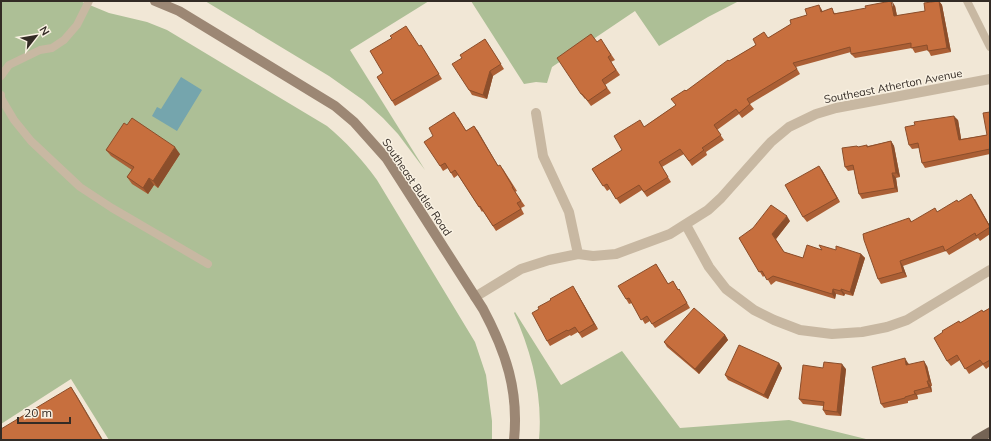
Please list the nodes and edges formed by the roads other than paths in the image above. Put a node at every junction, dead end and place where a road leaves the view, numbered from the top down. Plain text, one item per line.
1 (89, 1) edge
2 (155, 1) edge
3 (967, 1) edge
4 (990, 47) edge
5 (5, 64) edge
6 (1, 76) edge
7 (990, 79) edge
8 (1, 95) edge
9 (536, 113) dead end
10 (686, 225) junction
11 (578, 254) junction
12 (208, 264) dead end
13 (990, 270) edge
14 (475, 297) junction
15 (990, 432) edge
16 (514, 440) edge
17 (976, 440) edge

1 - 5 lane
2 - 14 main road, Southeast Butler Road
3 - 4 lane
5 - 6 lane
7 - 10 street, Southeast Atherton Avenue
8 - 12 lane
9 - 11 street
10 - 11 street, Southeast Atherton Avenue
10 - 13 street
11 - 14 street, Southeast Atherton Avenue
14 - 16 main road, Southeast Butler Road
15 - 17 main road

